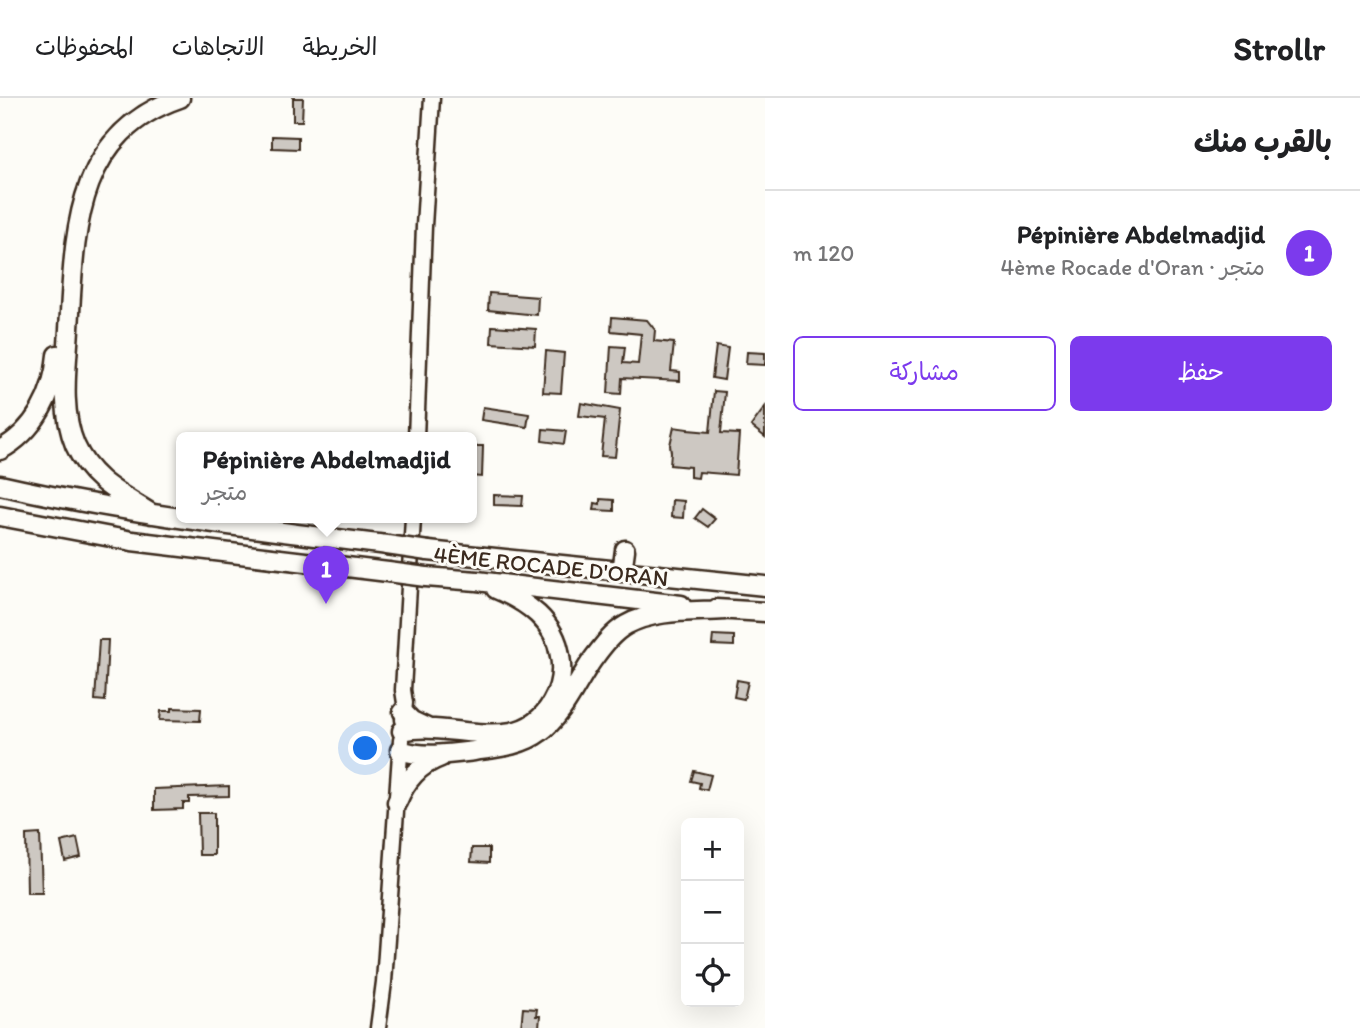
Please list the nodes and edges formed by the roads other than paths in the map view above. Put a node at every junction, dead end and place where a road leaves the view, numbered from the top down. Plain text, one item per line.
1 (154, 98) edge
2 (180, 98) edge
3 (432, 98) edge
4 (440, 98) edge
5 (416, 432) edge
6 (424, 432) edge
7 (0, 450) edge
8 (0, 485) edge
9 (152, 514) junction
10 (0, 516) edge
11 (176, 517) edge
12 (220, 523) edge
13 (413, 523) edge
14 (422, 523) edge
15 (625, 550) dead end
16 (622, 572) junction
17 (477, 581) junction
18 (765, 586) edge
19 (725, 610) junction
20 (765, 612) edge
21 (403, 715) junction
22 (400, 750) junction
23 (451, 754) junction
24 (397, 802) junction
25 (378, 1028) edge

1 - 7 highway
2 - 9 highway
3 - 5 main road
4 - 6 main road
8 - 9 highway, 4ÈME ROCADE D'ORAN
9 - 11 highway, 4ÈME ROCADE D'ORAN, bridge
10 - 17 highway, 4ÈME ROCADE D'ORAN, bridge
12 - 16 highway, 4ÈME ROCADE D'ORAN, bridge
13 - 21 main road
14 - 21 main road
15 - 16 highway
16 - 18 highway, 4ÈME ROCADE D'ORAN
17 - 19 highway, 4ÈME ROCADE D'ORAN
17 - 21 highway
19 - 20 highway, 4ÈME ROCADE D'ORAN
19 - 23 highway
21 - 22 main road
22 - 23 highway
22 - 24 main road
23 - 24 highway
24 - 25 main road

